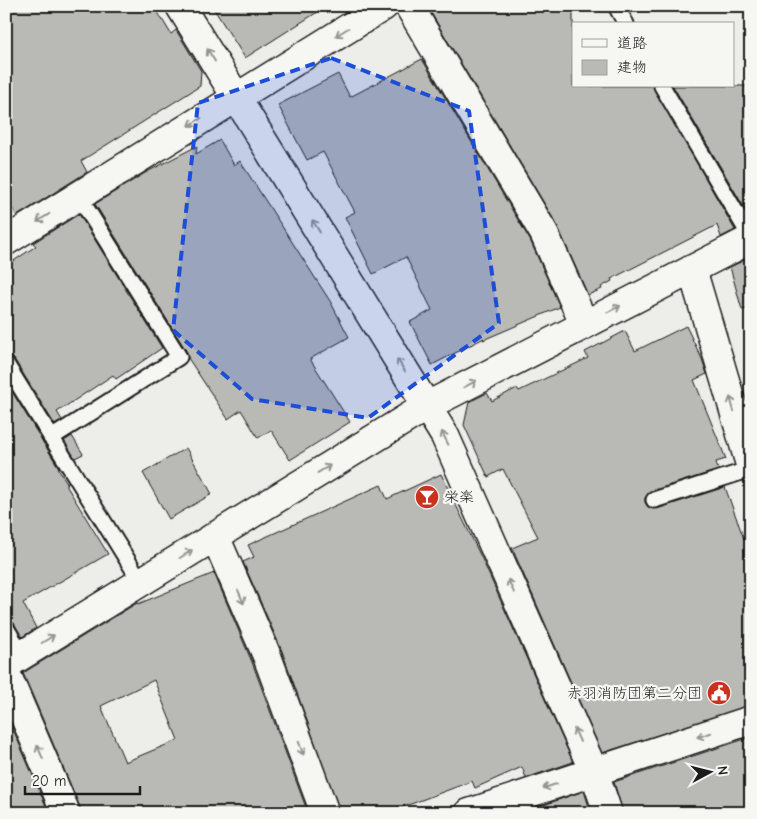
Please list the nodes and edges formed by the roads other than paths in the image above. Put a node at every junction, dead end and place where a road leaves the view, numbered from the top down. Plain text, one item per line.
1 (180, 6) edge
2 (384, 6) edge
3 (409, 6) edge
4 (616, 6) edge
5 (625, 22) edge
6 (663, 88) edge
7 (237, 97) junction
8 (78, 195) junction
9 (10, 231) edge
10 (751, 239) edge
11 (692, 269) junction
12 (584, 324) junction
13 (6, 364) edge
14 (427, 406) junction
15 (51, 438) junction
16 (751, 468) edge
17 (654, 500) dead end
18 (215, 536) junction
19 (141, 582) junction
20 (6, 628) edge
21 (12, 664) edge
22 (751, 720) edge
23 (594, 772) junction
24 (66, 813) edge
25 (325, 813) edge
26 (469, 813) edge
27 (608, 813) edge

7 -> 1 street
2 -> 7 street
3 - 12 street
4 - 5 lane
6 - 10 lane
7 -> 8 street
14 -> 7 street
8 -> 9 street
8 - 15 lane
10 - 11 street
12 -> 11 street
16 -> 11 street
14 -> 12 street
13 - 15 lane
18 -> 14 street
23 -> 14 street
15 - 19 lane
16 - 17 lane
19 -> 18 street
18 -> 25 street
21 -> 19 street
20 - 21 lane
24 -> 21 street
22 -> 23 street
23 -> 26 street
23 - 27 street

